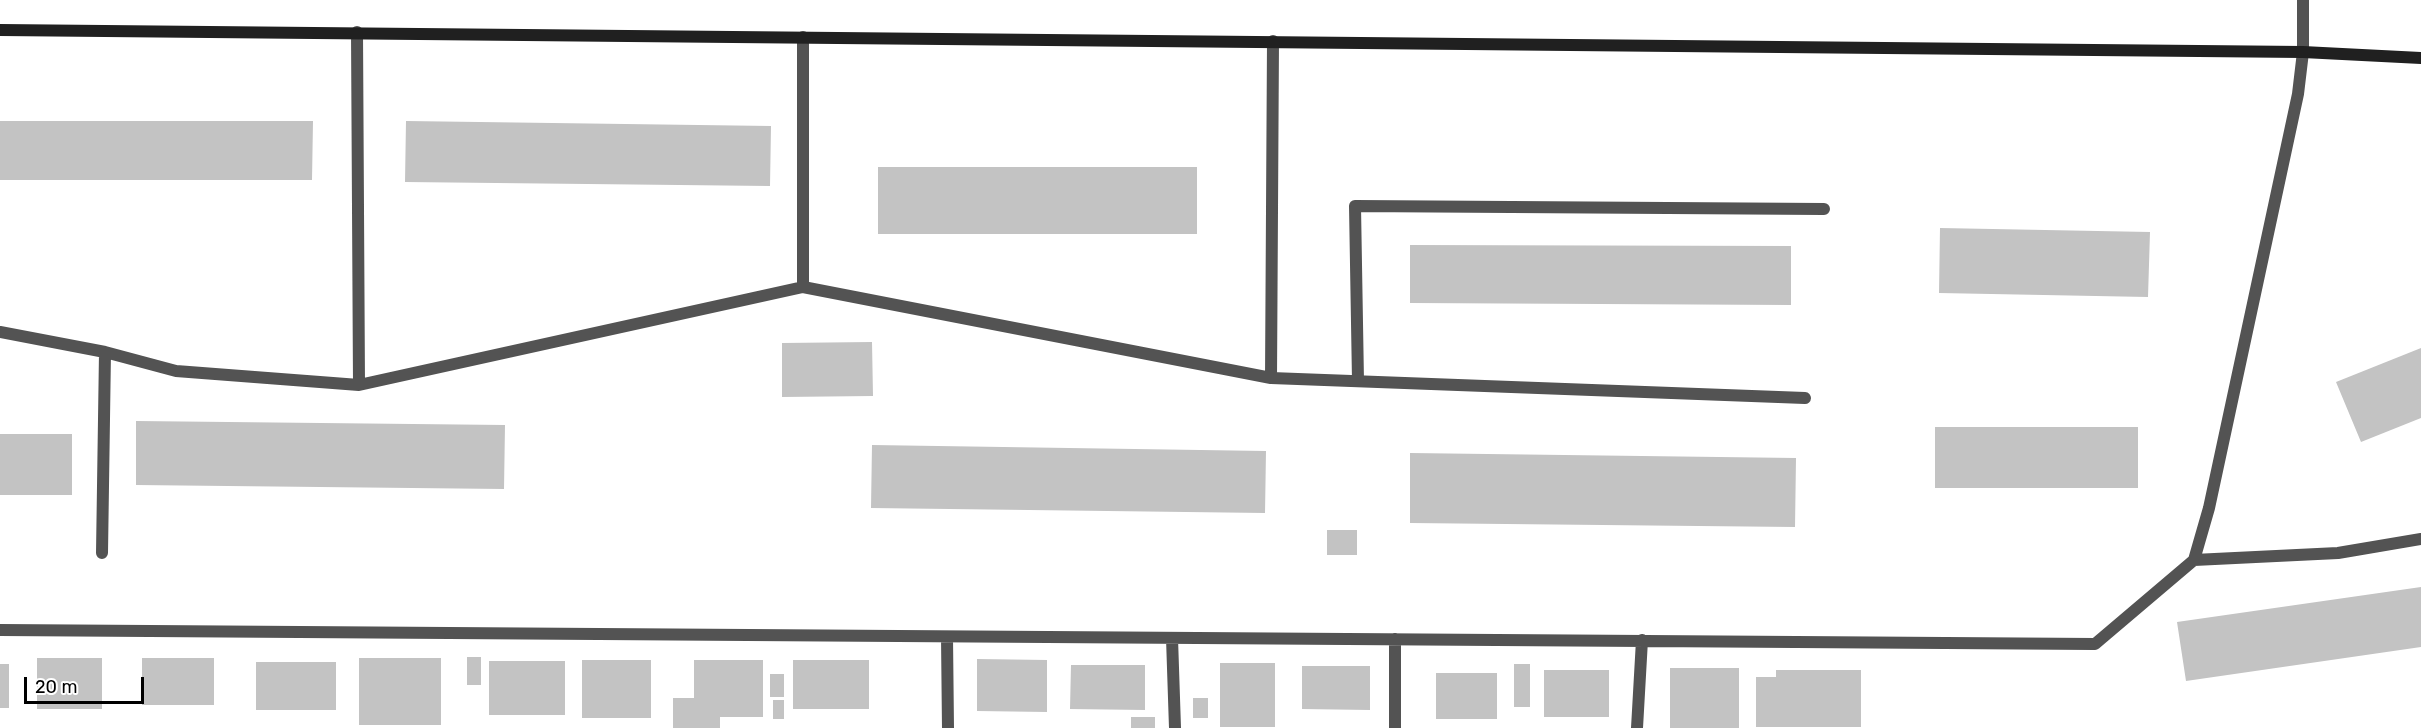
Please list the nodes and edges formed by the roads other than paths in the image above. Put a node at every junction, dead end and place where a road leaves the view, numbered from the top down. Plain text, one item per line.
1 (2303, 0) edge
2 (0, 30) edge
3 (357, 32) junction
4 (803, 37) junction
5 (1273, 42) junction
6 (2303, 52) junction
7 (2421, 58) edge
8 (1824, 209) dead end
9 (803, 287) junction
10 (0, 332) edge
11 (105, 352) junction
12 (1271, 378) junction
13 (1358, 381) junction
14 (359, 385) junction
15 (1805, 398) dead end
16 (2421, 539) edge
17 (102, 553) dead end
18 (2194, 560) junction
19 (0, 630) edge
20 (946, 637) junction
21 (1172, 638) junction
22 (1395, 639) junction
23 (1642, 640) junction
24 (948, 728) edge
25 (1175, 728) edge
26 (1395, 728) edge
27 (1637, 728) edge

1 - 6 street
2 - 3 street
3 - 4 street
3 - 14 street
4 - 5 street
4 - 9 street
5 - 6 street
5 - 12 street
6 - 7 street
6 - 18 street
8 - 13 street
9 - 12 street
9 - 14 street
10 - 11 street
11 - 14 street
11 - 17 street
12 - 13 street
13 - 15 street
16 - 18 street
18 - 23 street
19 - 20 street
20 - 21 street
20 - 24 street
21 - 22 street
21 - 25 street
22 - 23 street
22 - 26 street
23 - 27 street

